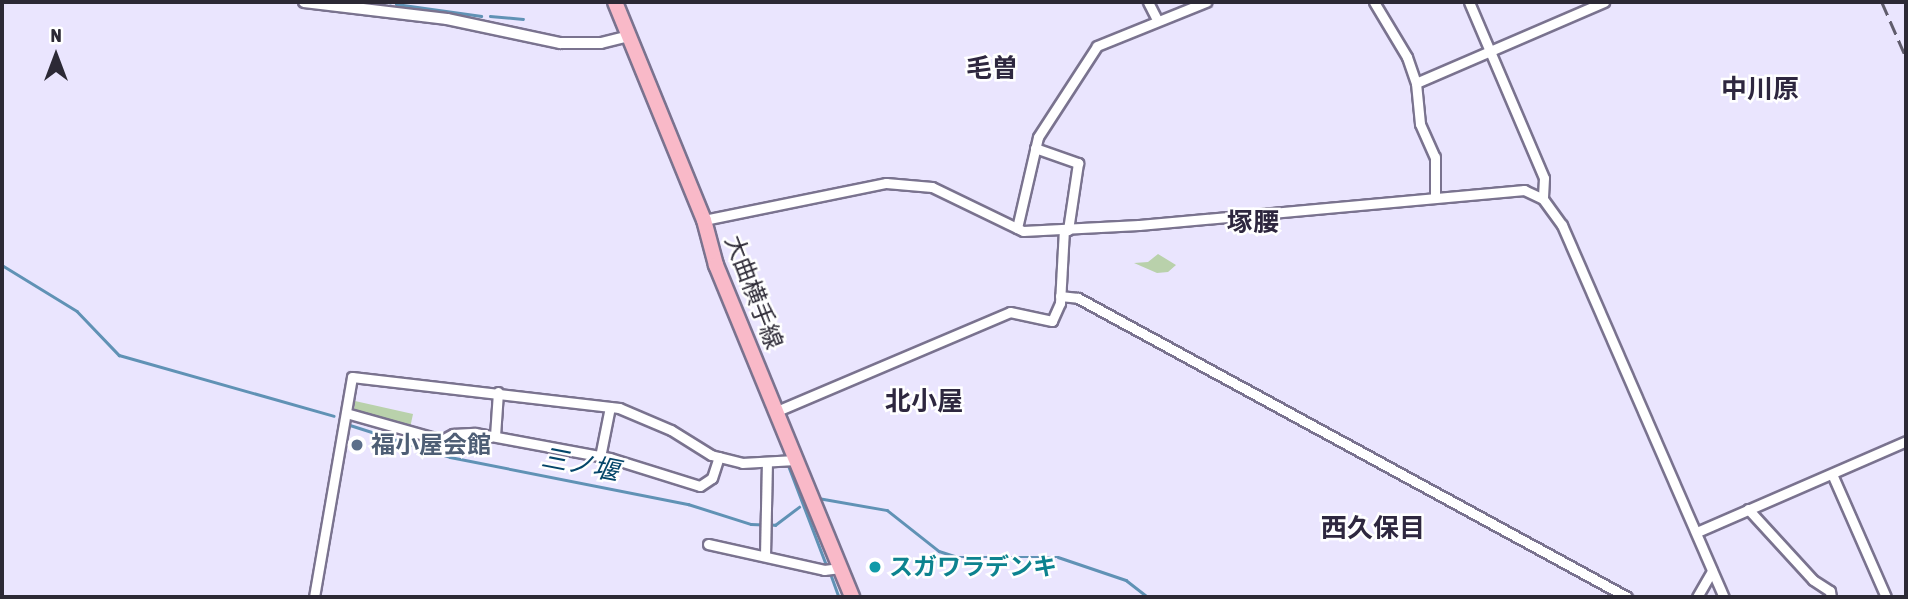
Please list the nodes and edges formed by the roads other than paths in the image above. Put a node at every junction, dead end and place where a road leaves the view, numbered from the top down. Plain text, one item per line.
1 (304, 2) edge
2 (615, 2) edge
3 (1148, 2) edge
4 (1206, 2) edge
5 (1374, 2) edge
6 (1469, 2) edge
7 (1604, 2) edge
8 (1157, 20) junction
9 (629, 36) junction
10 (1490, 50) junction
11 (1416, 83) junction
12 (1035, 148) junction
13 (1436, 197) junction
14 (1543, 199) junction
15 (704, 220) junction
16 (1017, 229) junction
17 (1066, 230) junction
18 (1060, 296) junction
19 (498, 392) junction
20 (610, 407) junction
21 (777, 411) junction
22 (346, 413) junction
23 (495, 436) junction
24 (1906, 441) edge
25 (600, 457) junction
26 (719, 457) junction
27 (795, 460) junction
28 (767, 463) junction
29 (1832, 474) junction
30 (1748, 509) junction
31 (1697, 532) junction
32 (708, 544) dead end
33 (765, 556) junction
34 (840, 568) junction
35 (1712, 571) junction
36 (314, 597) edge
37 (852, 597) edge
38 (1627, 597) edge
39 (1698, 597) edge
40 (1724, 597) edge
41 (1831, 597) edge
42 (1886, 597) edge

1 - 9 street
2 - 9 main road, 大曲横手線
3 - 8 street
4 - 8 street
5 - 11 street
6 - 10 street
7 - 10 street
8 - 12 street
9 - 15 main road, 大曲横手線
10 - 11 street
10 - 14 street
11 - 13 street
12 - 16 street
12 - 17 street
13 - 14 street
13 - 17 street
14 - 31 street
15 - 16 street
15 - 21 main road, 大曲横手線
16 - 17 street
17 - 18 street
18 - 21 street
18 - 38 street
19 - 20 street
19 - 22 street
19 - 23 street
20 - 25 street
20 - 26 street
21 - 27 main road, 大曲横手線
22 - 23 street
22 - 36 street
23 - 25 street
24 - 29 street
25 - 26 street
26 - 28 street
27 - 28 street
27 - 34 main road, 大曲横手線
28 - 33 street
29 - 30 street
29 - 42 street
30 - 31 street
30 - 41 street
31 - 35 street
32 - 33 street
33 - 34 street
34 - 37 main road, 大曲横手線
35 - 39 street
35 - 40 street

